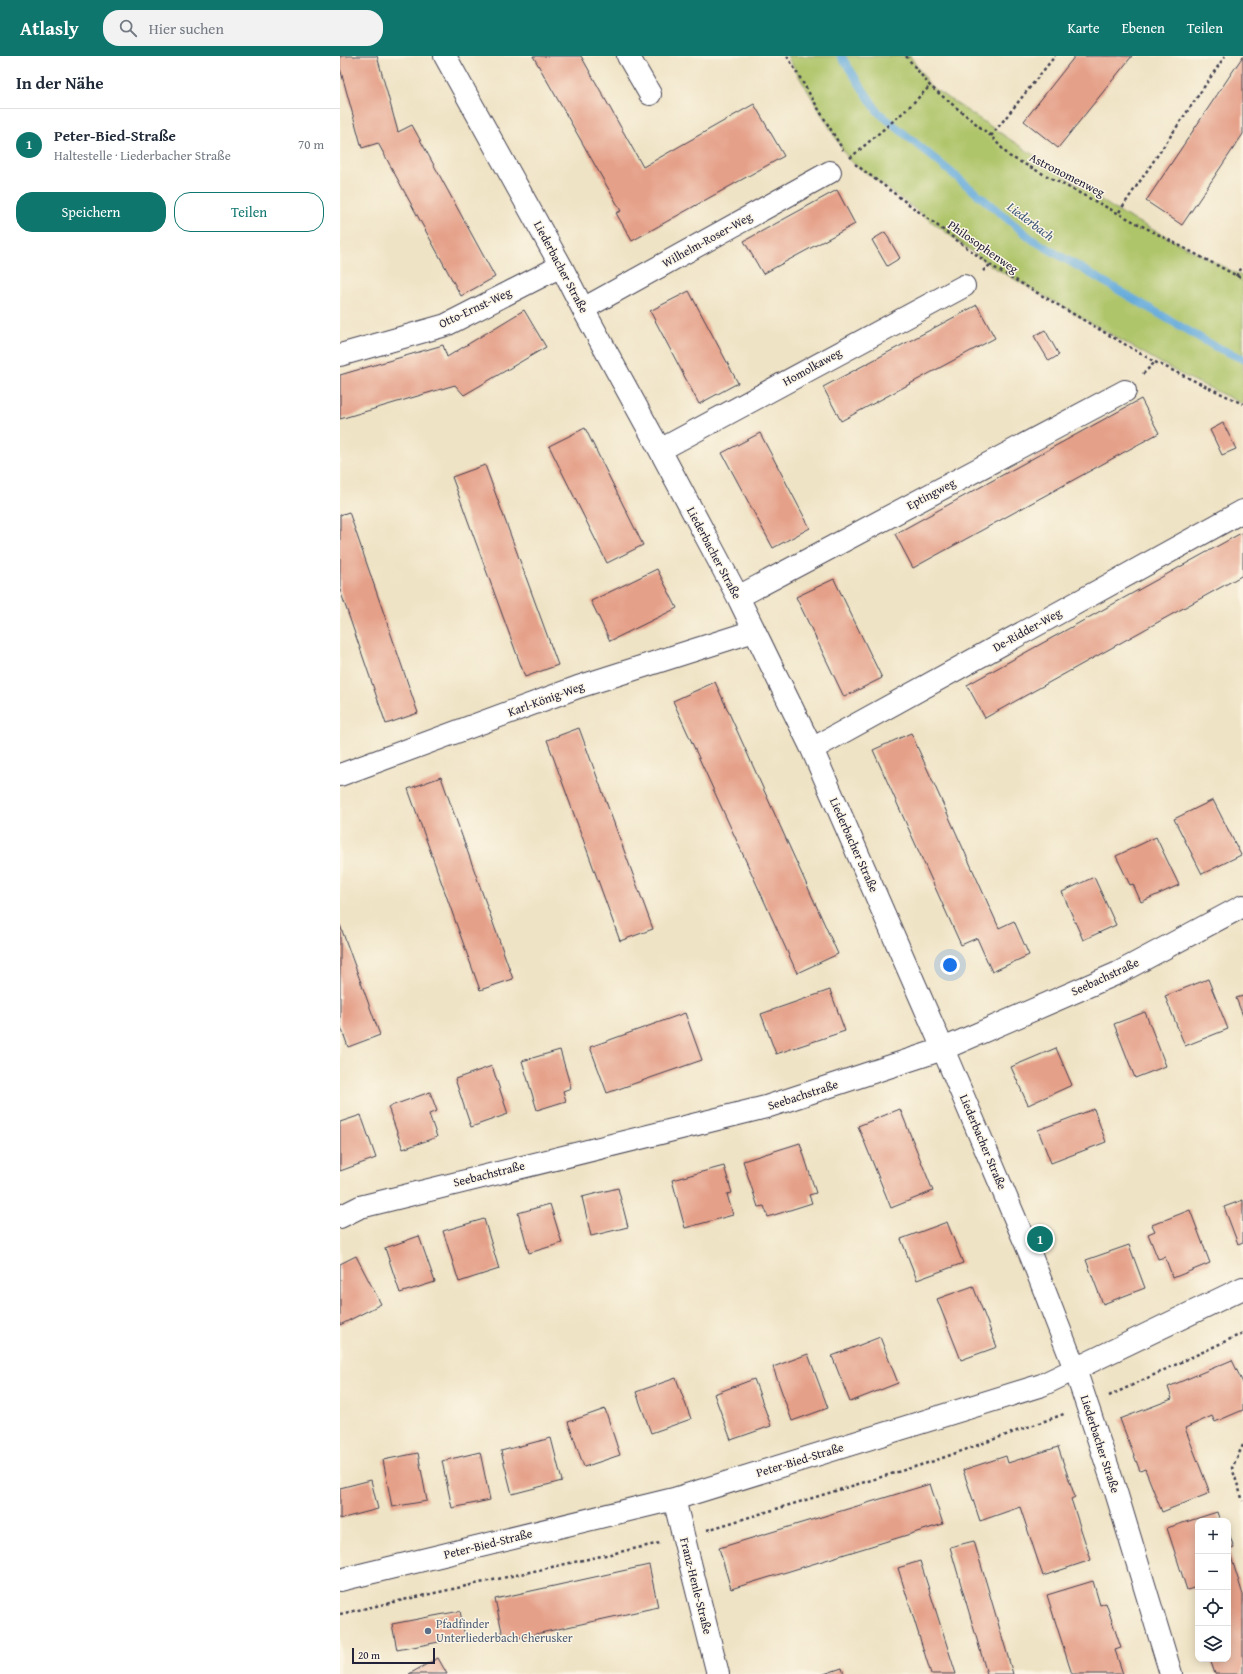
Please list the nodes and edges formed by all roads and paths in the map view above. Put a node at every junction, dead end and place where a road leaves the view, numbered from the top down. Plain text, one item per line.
1 (445, 56) edge
2 (628, 56) edge
3 (787, 56) edge
4 (906, 56) edge
5 (1055, 56) edge
6 (1225, 56) edge
7 (930, 86) junction
8 (650, 94) dead end
9 (991, 136) junction
10 (848, 160) junction
11 (830, 172) dead end
12 (1119, 212) junction
13 (561, 266) junction
14 (1243, 266) edge
15 (1236, 276) junction
16 (1243, 279) edge
17 (964, 286) dead end
18 (583, 309) junction
19 (340, 355) edge
20 (1125, 391) dead end
21 (1243, 404) edge
22 (660, 450) junction
23 (1243, 511) edge
24 (738, 597) junction
25 (754, 631) junction
26 (812, 749) junction
27 (340, 775) edge
28 (1243, 906) edge
29 (943, 1048) junction
30 (340, 1217) edge
31 (1243, 1288) edge
32 (1243, 1334) edge
33 (1075, 1369) junction
34 (1088, 1406) junction
35 (1243, 1445) edge
36 (674, 1499) junction
37 (1243, 1501) edge
38 (684, 1537) junction
39 (340, 1580) edge
40 (340, 1614) edge
41 (718, 1674) edge
42 (1171, 1674) edge

1 - 13 street, Liederbacher Straße
2 - 8 street
3 - 10 path, Philosophenweg
4 - 7 path, Astronomenweg
5 - 9 path
6 - 12 path
7 - 9 path, Astronomenweg
7 - 10 path
9 - 12 path, Astronomenweg
10 - 21 path, Philosophenweg
11 - 18 street, Wilhelm-Roser-Weg
12 - 15 path, Astronomenweg
13 - 18 street, Liederbacher Straße
13 - 19 street, Otto-Ernst-Weg
14 - 15 path
15 - 16 path, Astronomenweg
17 - 22 street, Homolkaweg
18 - 22 street, Liederbacher Straße
20 - 24 street, Eptingweg
22 - 24 street, Liederbacher Straße
23 - 26 street, De-Ridder-Weg
24 - 25 street, Liederbacher Straße
25 - 26 street, Liederbacher Straße
25 - 27 street, Karl-König-Weg
26 - 29 street, Liederbacher Straße
28 - 29 street, Seebachstraße
29 - 30 street, Seebachstraße
29 - 33 street, Liederbacher Straße
31 - 33 street, Peter-Bied-Straße
32 - 34 path
33 - 34 street, Liederbacher Straße
33 - 36 street, Peter-Bied-Straße
34 - 38 path
34 - 42 street, Liederbacher Straße
35 - 37 path
36 - 38 street, Franz-Henle-Straße
36 - 39 street, Peter-Bied-Straße
38 - 40 path
38 - 41 street, Franz-Henle-Straße

